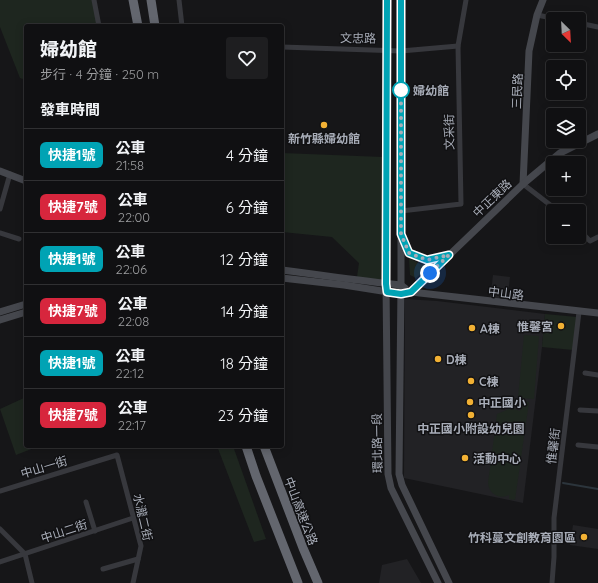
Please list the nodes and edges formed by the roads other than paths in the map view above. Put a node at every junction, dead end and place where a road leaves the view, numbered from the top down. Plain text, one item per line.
1 (94, 0) edge
2 (133, 0) edge
3 (151, 0) edge
4 (179, 0) edge
5 (387, 0) edge
6 (401, 0) edge
7 (466, 0) edge
8 (543, 0) edge
9 (537, 15) junction
10 (546, 17) edge
11 (99, 24) edge
12 (138, 24) edge
13 (156, 24) edge
14 (182, 24) edge
15 (586, 24) edge
16 (598, 27) edge
17 (458, 46) junction
18 (284, 47) edge
19 (387, 49) junction
20 (401, 50) junction
21 (598, 134) edge
22 (0, 171) edge
23 (10, 174) junction
24 (24, 180) edge
25 (523, 184) junction
26 (549, 204) edge
27 (0, 209) edge
28 (401, 211) junction
29 (0, 233) edge
30 (401, 234) junction
31 (586, 237) edge
32 (598, 237) edge
33 (19, 239) dead end
34 (449, 255) junction
35 (284, 270) edge
36 (284, 278) edge
37 (386, 284) junction
38 (401, 285) junction
39 (387, 292) junction
40 (411, 292) junction
41 (401, 294) junction
42 (24, 305) edge
43 (0, 312) edge
44 (579, 312) junction
45 (24, 313) edge
46 (598, 313) edge
47 (0, 320) edge
48 (585, 374) dead end
49 (598, 375) edge
50 (580, 410) dead end
51 (598, 411) edge
52 (578, 445) dead end
53 (598, 447) edge
54 (247, 448) edge
55 (265, 448) edge
56 (118, 455) joint
57 (0, 491) edge
58 (86, 502) dead end
59 (133, 518) junction
60 (0, 530) edge
61 (95, 531) junction
62 (25, 554) junction
63 (138, 559) junction
64 (0, 562) edge
65 (103, 570) dead end
66 (32, 583) edge
67 (132, 583) edge
68 (298, 583) edge
69 (318, 583) edge
70 (438, 583) edge
71 (449, 583) edge
72 (552, 583) edge

1 - 11 street
2 - 12 highway
3 - 13 highway
4 - 14 street
5 - 19 street, 環北路一段
6 - 20 street, 環北路一段
7 - 17 street, 文采街
8 - 9 street, 三民路
9 - 10 street
9 - 25 street, 三民路
15 - 16 street
17 - 20 street, 文忠路
17 - 28 street, 文采街
18 - 19 street, 文忠路
19 - 20 street, 文忠路
19 - 37 street, 環北路一段
20 - 28 street, 環北路一段
21 - 25 street, 中正東路
22 - 23 street
23 - 24 street
23 - 27 street
25 - 26 street
25 - 34 street, 中正東路
28 - 30 street, 環北路一段
29 - 33 street
30 - 34 street
30 - 38 street, 環北路一段
31 - 32 street
34 - 40 street, 中正東路
35 - 37 street
36 - 39 street, 中山路
37 - 38 street
37 - 39 street, 環北路一段
38 - 40 street, 中山路
38 - 41 street, 環北路一段
39 - 41 street, 中山路
39 - 70 street, 環北路一段
40 - 41 street, 中山路
40 - 44 street, 中山路
41 - 71 street, 環北路一段
42 - 43 street
44 - 46 street, 中山路
44 - 72 street, 惟馨街
45 - 47 street
48 - 49 street
50 - 51 street
52 - 53 street
54 - 68 highway
55 - 69 highway, 中山高速公路
56 - 57 street, 中山一街
56 - 59 street, 水瀧二街
58 - 61 street
59 - 61 street, 中山二街
59 - 63 street, 水瀧二街
60 - 62 street
61 - 62 street, 中山二街
62 - 64 street, 中山二街
62 - 66 street
63 - 65 street
63 - 67 street, 水瀧二街

